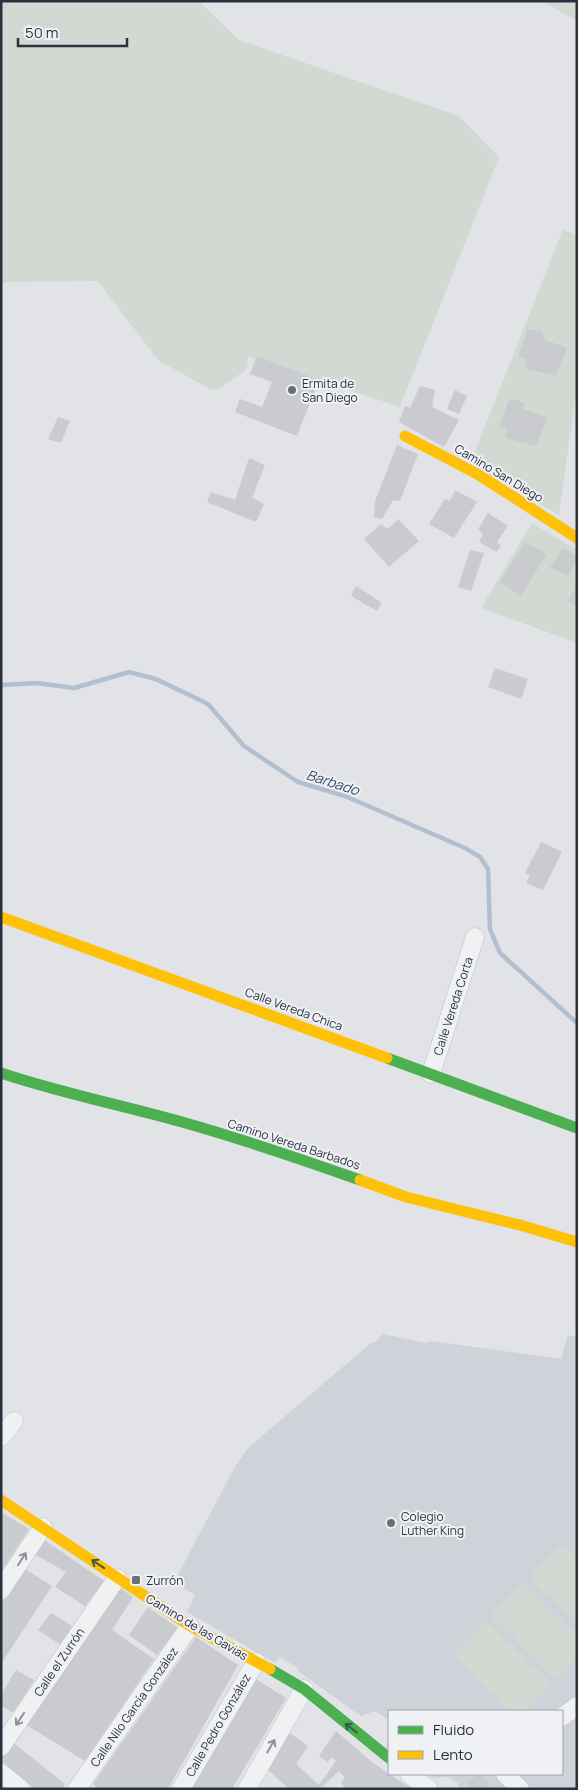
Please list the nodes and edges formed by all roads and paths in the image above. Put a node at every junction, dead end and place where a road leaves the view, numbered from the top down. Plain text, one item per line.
1 (405, 436) dead end
2 (577, 538) edge
3 (1, 917) edge
4 (475, 938) dead end
5 (1, 1073) edge
6 (431, 1074) junction
7 (577, 1128) edge
8 (577, 1242) edge
9 (14, 1420) dead end
10 (1, 1437) edge
11 (1, 1500) edge
12 (43, 1527) junction
13 (117, 1578) junction
14 (1, 1590) edge
15 (190, 1626) junction
16 (256, 1662) junction
17 (304, 1689) junction
18 (577, 1706) edge
19 (563, 1716) edge
20 (1, 1746) edge
21 (388, 1757) edge
22 (1, 1773) edge
23 (410, 1775) edge
24 (505, 1775) edge
25 (21, 1789) edge
26 (77, 1789) edge
27 (181, 1789) edge
28 (247, 1789) edge
29 (429, 1789) edge
30 (520, 1789) edge

1 - 2 street, Camino San Diego
3 - 6 street, Calle Vereda Chica
4 - 6 street, Calle Vereda Corta
5 - 8 street, Camino Vereda Barbados
6 - 7 street, Calle Vereda Chica
9 - 10 street
11 - 12 street, Camino de las Gavias
13 -> 12 street, Camino de las Gavias
14 -> 12 street
13 - 15 street, Camino de las Gavias
13 -> 20 street, Calle el Zurrón
15 - 16 street, Camino de las Gavias
15 - 26 street, Calle Nilo García González
16 - 17 street, Camino de las Gavias
16 - 27 street, Calle Pedro González
21 -> 17 street, Camino de las Gavias
28 -> 17 street
18 - 19 street
22 - 25 street
23 - 29 street
24 - 30 street

